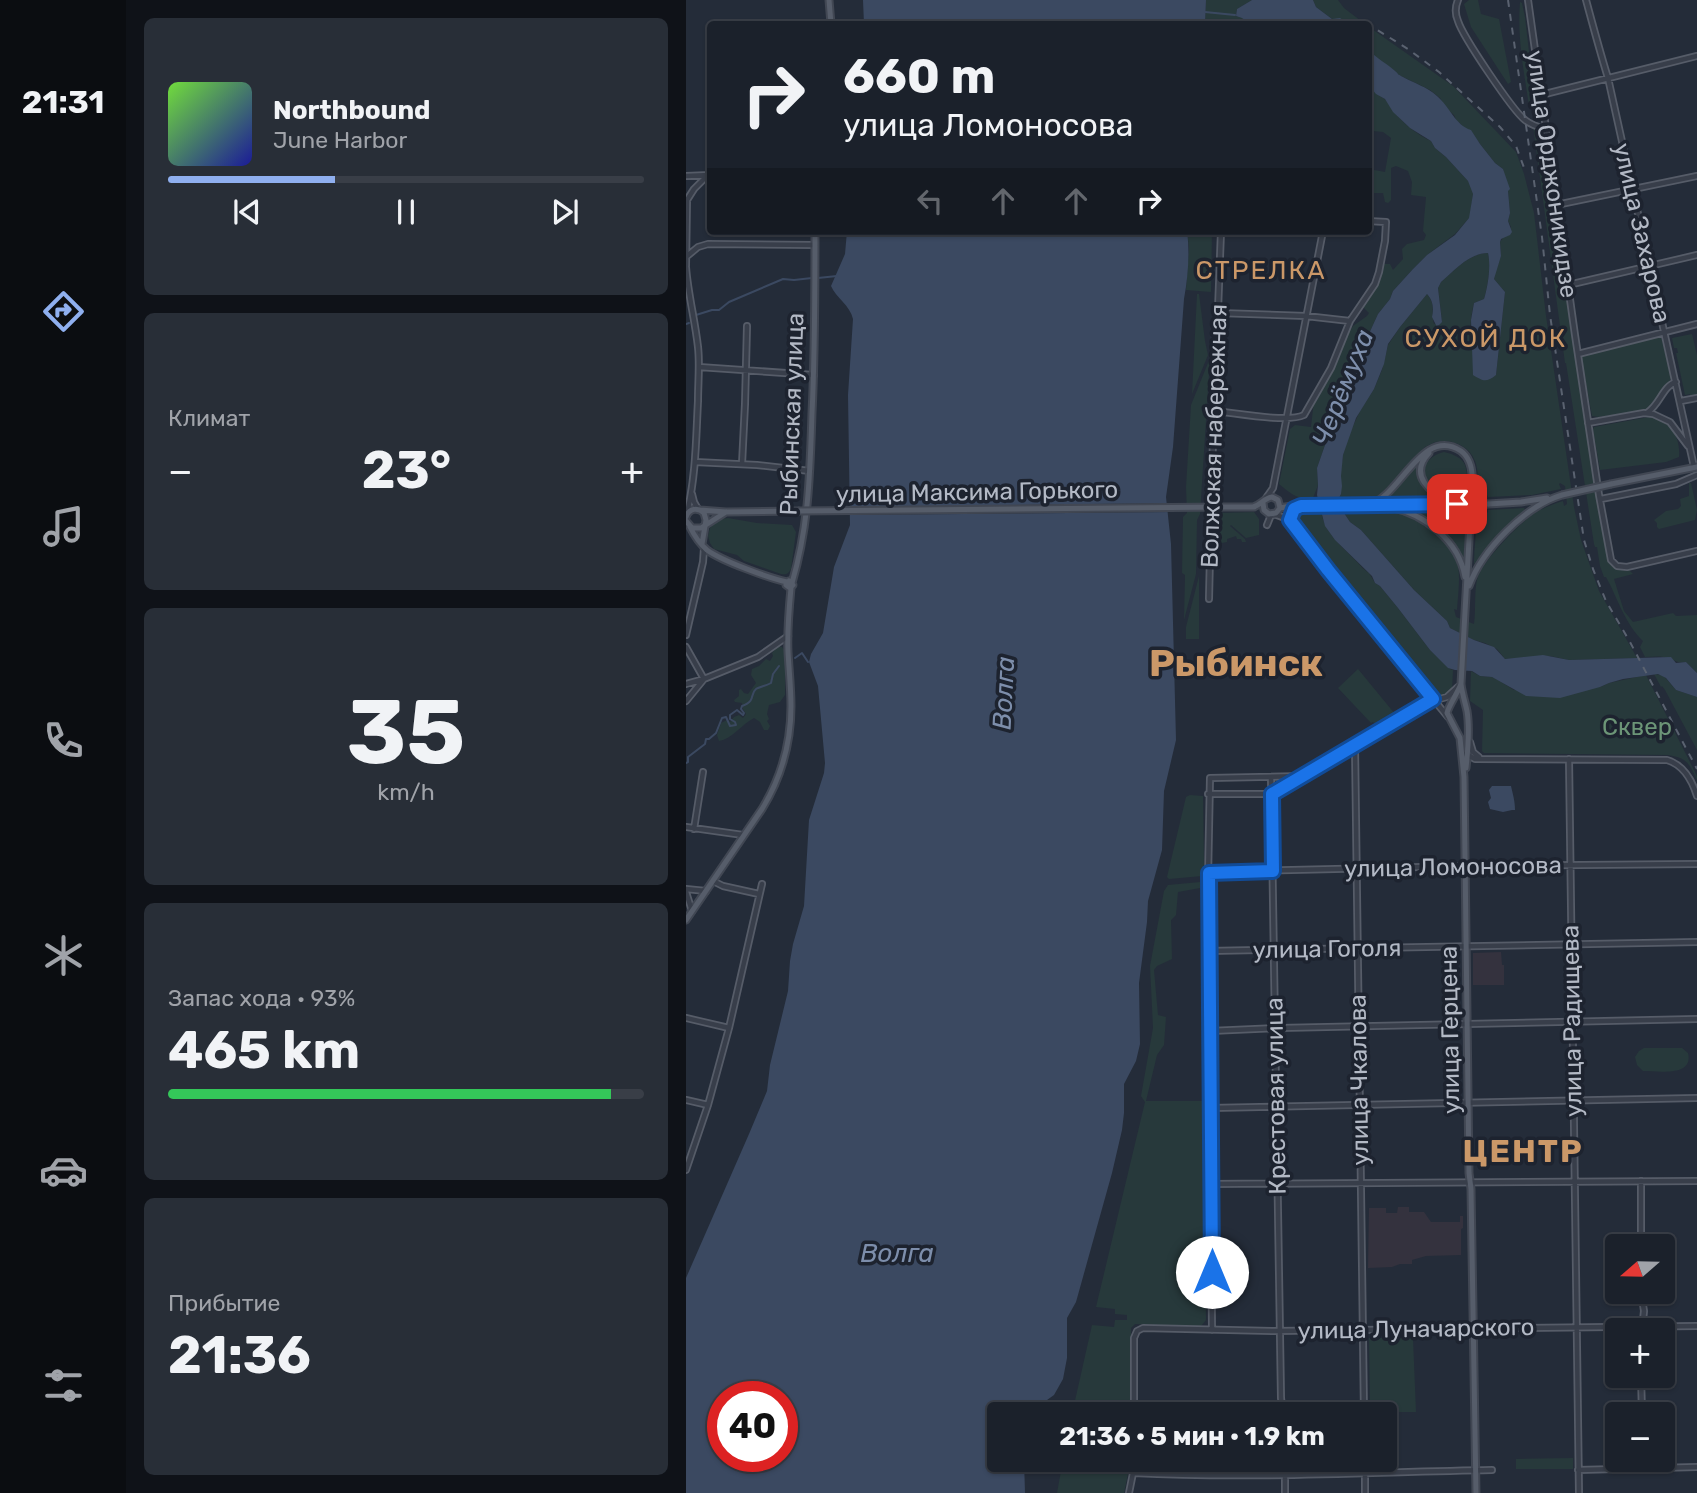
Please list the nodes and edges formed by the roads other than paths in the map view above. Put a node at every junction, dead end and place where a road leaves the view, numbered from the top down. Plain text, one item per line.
1 (829, 0) edge
2 (1458, 0) edge
3 (1528, 0) edge
4 (1586, 0) edge
5 (831, 21) edge
6 (1697, 56) edge
7 (1608, 78) junction
8 (1541, 95) junction
9 (1545, 129) junction
10 (707, 174) edge
11 (686, 176) edge
12 (1697, 176) edge
13 (707, 177) edge
14 (1632, 190) junction
15 (687, 198) edge
16 (1556, 205) junction
17 (1372, 221) edge
18 (814, 235) edge
19 (1221, 235) edge
20 (1322, 235) edge
21 (815, 245) junction
22 (1697, 255) edge
23 (687, 256) edge
24 (686, 266) edge
25 (1649, 266) junction
26 (1567, 285) junction
27 (1219, 313) junction
28 (1306, 316) junction
29 (1350, 321) junction
30 (1697, 324) edge
31 (747, 327) dead end
32 (1665, 333) junction
33 (1578, 354) junction
34 (699, 367) junction
35 (746, 370) junction
36 (814, 375) junction
37 (1676, 382) junction
38 (1697, 398) edge
39 (1681, 401) junction
40 (1658, 403) junction
41 (1215, 411) junction
42 (1644, 413) junction
43 (1661, 417) junction
44 (1286, 418) junction
45 (1588, 423) junction
46 (1445, 446) junction
47 (1691, 450) junction
48 (695, 462) junction
49 (742, 464) junction
50 (1696, 467) edge
51 (810, 471) junction
52 (1697, 475) edge
53 (1273, 488) junction
54 (692, 490) junction
55 (686, 492) edge
56 (1562, 495) junction
57 (1601, 499) junction
58 (1265, 500) junction
59 (688, 503) edge
60 (1278, 503) junction
61 (1457, 504) junction
62 (1369, 505) junction
63 (1304, 506) junction
64 (1253, 507) junction
65 (699, 510) junction
66 (1264, 510) junction
67 (726, 512) junction
68 (1273, 514) junction
69 (1290, 520) junction
70 (687, 522) edge
71 (704, 525) junction
72 (1267, 525) dead end
73 (703, 546) junction
74 (1697, 551) edge
75 (789, 585) junction
76 (1466, 596) junction
77 (1209, 599) dead end
78 (686, 629) edge
79 (686, 635) edge
80 (788, 636) junction
81 (686, 647) edge
82 (704, 679) junction
83 (686, 684) edge
84 (1461, 684) junction
85 (1434, 699) junction
86 (686, 701) edge
87 (1452, 704) junction
88 (1466, 709) junction
89 (1450, 718) junction
90 (1355, 746) junction
91 (1462, 749) junction
92 (1467, 755) junction
93 (1483, 758) junction
94 (1569, 759) junction
95 (1466, 765) junction
96 (703, 772) dead end
97 (1304, 776) junction
98 (1464, 776) junction
99 (1271, 777) junction
100 (1208, 794) junction
101 (1272, 794) junction
102 (1697, 796) edge
103 (686, 827) edge
104 (694, 829) junction
105 (743, 835) junction
106 (1697, 864) edge
107 (1569, 865) junction
108 (1466, 866) junction
109 (1357, 869) junction
110 (1270, 871) junction
111 (1209, 873) junction
112 (713, 881) junction
113 (762, 884) dead end
114 (686, 890) edge
115 (706, 891) junction
116 (759, 894) junction
117 (692, 911) junction
118 (686, 920) edge
119 (1697, 942) edge
120 (1570, 944) junction
121 (1466, 946) junction
122 (1358, 948) junction
123 (1274, 950) junction
124 (1208, 951) junction
125 (686, 1017) edge
126 (1697, 1019) edge
127 (1572, 1022) junction
128 (1467, 1024) junction
129 (1359, 1026) junction
130 (729, 1028) junction
131 (1275, 1029) junction
132 (1210, 1031) junction
133 (1697, 1098) edge
134 (686, 1100) edge
135 (1573, 1100) junction
136 (1468, 1102) junction
137 (1360, 1104) junction
138 (708, 1105) junction
139 (1276, 1106) junction
140 (1211, 1108) junction
141 (686, 1170) edge
142 (1641, 1181) junction
143 (1697, 1181) edge
144 (1470, 1182) junction
145 (1575, 1182) junction
146 (1361, 1183) junction
147 (1211, 1184) junction
148 (1277, 1184) junction
149 (1641, 1234) edge
150 (1697, 1326) edge
151 (1675, 1327) edge
152 (1576, 1328) junction
153 (1605, 1328) edge
154 (1474, 1329) junction
155 (1212, 1330) junction
156 (1363, 1330) junction
157 (1279, 1331) junction
158 (1134, 1402) edge
159 (1282, 1402) edge
160 (1364, 1402) edge
161 (1675, 1467) edge
162 (1697, 1467) edge
163 (1605, 1469) edge
164 (1492, 1470) dead end
165 (1578, 1470) junction
166 (1476, 1471) junction
167 (1285, 1472) edge
168 (1133, 1473) joint
169 (1365, 1474) junction
170 (1285, 1476) junction
171 (1129, 1493) edge
172 (1285, 1493) edge
173 (1365, 1493) edge
174 (1476, 1493) edge
175 (1578, 1493) edge

1 - 5 main road
2 - 9 street
3 - 8 street, улица Орджоникидзе
4 - 7 street, улица Захарова
6 - 7 street
7 - 8 street
7 - 14 street, улица Захарова
8 - 9 street, улица Орджоникидзе
9 - 16 street, улица Орджоникидзе
10 - 11 street
12 - 14 street
13 - 15 street
14 - 16 street
14 - 25 street, улица Захарова
15 - 23 street
16 - 26 street, улица Орджоникидзе
17 - 29 street
18 - 21 main road, Рыбинская улица
19 - 27 street, Волжская набережная
20 - 28 street
21 - 23 street
21 - 36 main road, Рыбинская улица
22 - 25 street
23 - 24 street
24 - 34 street
25 - 26 street
25 - 32 street, улица Захарова
26 - 33 street, улица Орджоникидзе
27 - 28 street
27 - 41 street, Волжская набережная
28 - 29 street
28 - 44 street
29 - 44 street
30 - 32 street
31 - 35 street
32 - 33 street
32 - 37 street, улица Захарова
33 - 45 street, улица Орджоникидзе
34 - 35 street
34 - 48 street
35 - 36 street
35 - 49 street
36 - 51 main road, Рыбинская улица
37 - 39 street, улица Захарова
37 - 40 street
38 - 39 street
39 - 47 street, улица Захарова
40 - 42 street
40 - 43 street
41 - 44 street
41 - 77 street, Волжская набережная
42 - 43 street
42 - 45 street
43 - 47 street
44 - 53 street
45 - 57 street, улица Орджоникидзе
46 - 61 main road
46 - 62 main road
46 - 76 main road
47 - 50 street, улица Захарова
48 - 49 street
48 - 54 street
49 - 51 street
50 - 56 main road, bridge
51 - 75 main road, Рыбинская улица
52 - 57 street
53 - 58 street
53 - 60 street
54 - 55 street
54 - 59 street
54 - 65 street
56 - 61 main road, bridge
56 - 76 main road
57 - 74 street, улица Орджоникидзе
58 - 60 main road
58 - 64 main road
58 - 66 main road
59 - 70 street
60 - 63 main road
60 - 68 main road
61 - 62 main road
62 - 63 main road
62 - 76 main road
63 - 69 street
64 - 66 main road
64 - 67 main road, улица Максима Горького, bridge
65 - 67 main road
65 - 70 main road
65 - 71 main road
66 - 68 main road
67 - 71 main road
68 - 69 street
68 - 72 street
69 - 85 street
70 - 71 main road
70 - 73 main road
71 - 73 main road
73 - 75 main road
73 - 78 street
75 - 80 main road
76 - 84 main road, улица Герцена
78 - 79 street
80 - 82 street
80 - 105 main road
81 - 82 street
82 - 83 street
82 - 86 street
84 - 85 street
84 - 87 main road
84 - 88 main road, улица Герцена
85 - 87 street
85 - 89 street
85 - 90 street
87 - 88 main road
87 - 89 main road
88 - 89 main road
88 - 92 main road, улица Герцена
88 - 93 street
89 - 91 main road, улица Герцена
90 - 97 street
90 - 109 street, улица Чкалова
91 - 92 street
91 - 98 main road, улица Герцена
92 - 93 street
92 - 95 main road, улица Герцена
93 - 94 street
93 - 95 street
94 - 102 street
94 - 107 street, улица Радищева
95 - 98 main road, улица Герцена
96 - 104 street
97 - 99 street
97 - 101 street
98 - 108 main road, улица Герцена
99 - 100 street
99 - 101 street, Крестовая улица
100 - 101 street
100 - 111 street
101 - 110 street, Крестовая улица
103 - 104 street
104 - 105 street
105 - 112 main road
106 - 107 street, улица Ломоносова
107 - 108 street, улица Ломоносова
107 - 120 street, улица Радищева
108 - 109 street, улица Ломоносова
108 - 121 main road, улица Герцена
109 - 110 street, улица Ломоносова
109 - 122 street, улица Чкалова
110 - 111 street, улица Ломоносова
110 - 123 street, Крестовая улица
111 - 124 street
112 - 115 main road
112 - 116 street
113 - 116 street
114 - 115 street
114 - 117 street
115 - 117 main road
116 - 130 street
117 - 118 main road
119 - 120 street, улица Гоголя
120 - 121 street, улица Гоголя
120 - 127 street, улица Радищева
121 - 122 street, улица Гоголя
121 - 128 main road, улица Герцена
122 - 123 street, улица Гоголя
122 - 129 street, улица Чкалова
123 - 124 street, улица Гоголя
123 - 131 street, Крестовая улица
124 - 132 street
125 - 130 street
126 - 127 street
127 - 128 street
127 - 135 street, улица Радищева
128 - 129 street
128 - 136 main road, улица Герцена
129 - 131 street
129 - 137 street, улица Чкалова
130 - 138 street
131 - 132 street
131 - 139 street, Крестовая улица
132 - 140 street
133 - 135 street
134 - 138 street
135 - 136 street
135 - 145 street, улица Радищева
136 - 137 street
136 - 144 main road, улица Герцена
137 - 139 street
137 - 146 street, улица Чкалова
138 - 141 street
139 - 140 street
139 - 148 street, Крестовая улица
140 - 147 street
142 - 143 street
142 - 145 street
142 - 149 street
144 - 145 street
144 - 146 street
144 - 154 main road, улица Герцена
145 - 152 street, улица Радищева
146 - 148 street
146 - 156 street, улица Чкалова
147 - 148 street
147 - 155 street
148 - 157 street, Крестовая улица
150 - 151 street, улица Луначарского
152 - 153 street, улица Луначарского
152 - 154 street, улица Луначарского
152 - 165 street, улица Радищева
154 - 156 street, улица Луначарского
154 - 166 main road, улица Герцена
155 - 157 street, улица Луначарского
155 - 158 street, улица Луначарского
156 - 157 street, улица Луначарского
156 - 160 street, улица Чкалова
157 - 159 street, Крестовая улица
161 - 162 street
163 - 165 street
164 - 166 street
165 - 175 street, улица Радищева
166 - 169 street
166 - 174 main road, улица Герцена
167 - 170 street
168 - 170 street
168 - 171 street
169 - 170 street
169 - 173 street
170 - 172 street

